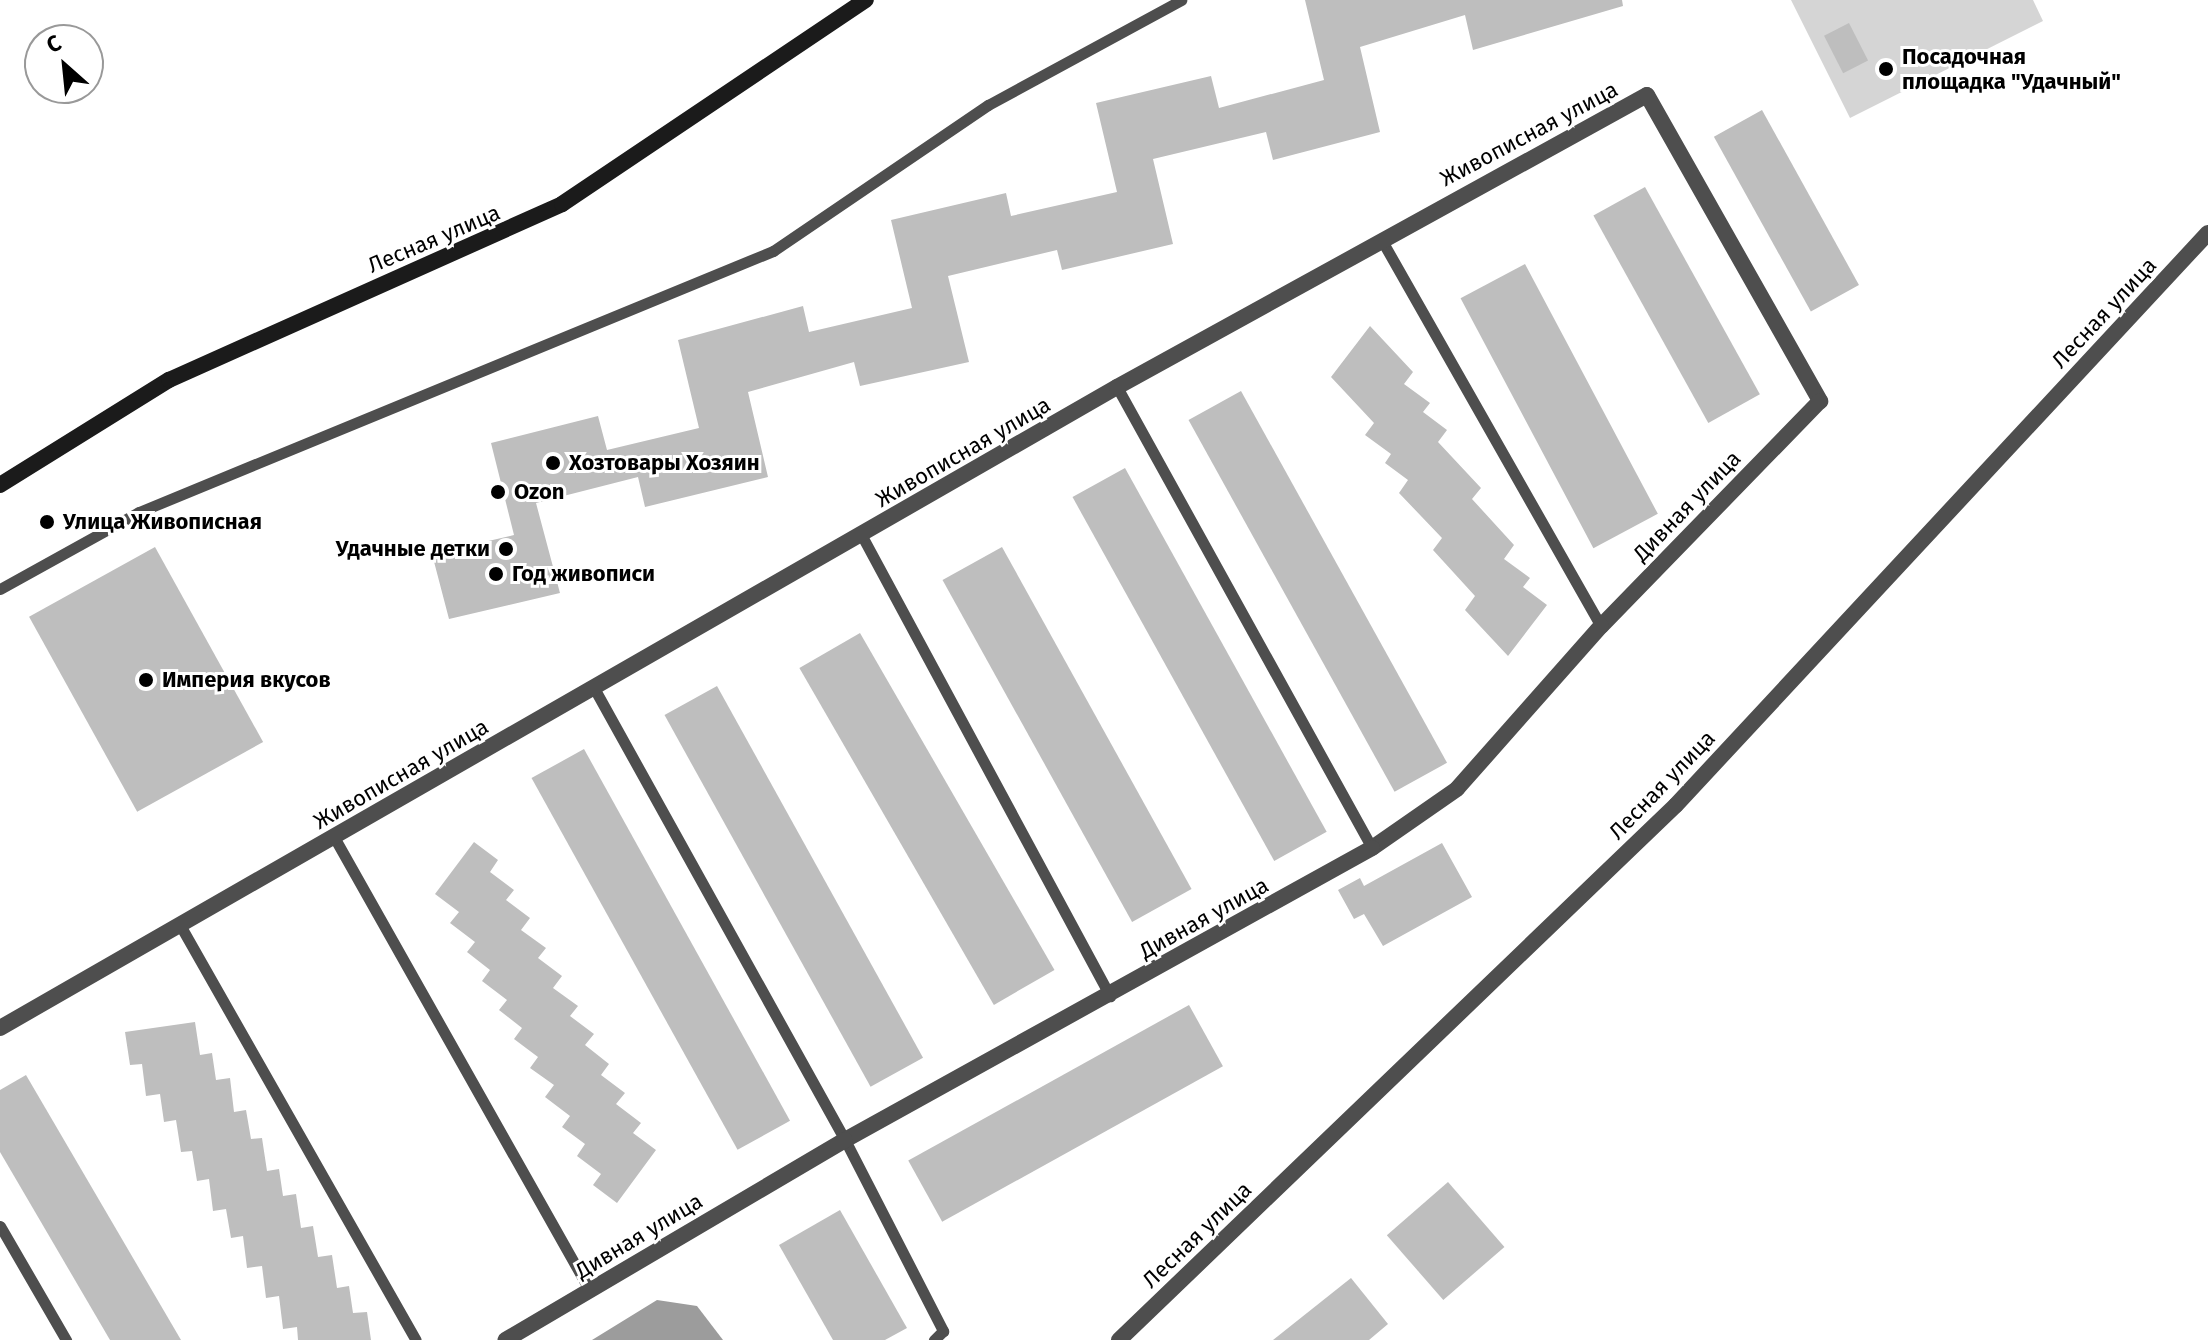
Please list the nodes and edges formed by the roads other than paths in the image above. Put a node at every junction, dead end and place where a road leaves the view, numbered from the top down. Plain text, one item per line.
1 (866, 0) edge
2 (1181, 0) edge
3 (2208, 233) edge
4 (1381, 239) junction
5 (1117, 387) junction
6 (1820, 401) joint
7 (0, 485) edge
8 (862, 536) junction
9 (0, 589) edge
10 (1601, 626) junction
11 (594, 688) junction
12 (334, 837) junction
13 (1372, 848) junction
14 (180, 925) junction
15 (1110, 996) junction
16 (0, 1028) edge
17 (845, 1140) junction
18 (0, 1226) edge
19 (590, 1291) junction
20 (66, 1340) edge
21 (416, 1340) edge
22 (505, 1340) edge
23 (934, 1340) edge
24 (1119, 1340) edge

1 - 7 main road, Лесная улица
2 - 9 lane
3 - 24 street, Лесная улица
4 - 5 street, Живописная улица
4 - 6 street, Живописная улица
4 - 10 lane
5 - 8 street, Живописная улица
5 - 13 lane
6 - 10 street, Дивная улица
8 - 11 street, Живописная улица
8 - 15 lane
10 - 13 street, Дивная улица
11 - 12 street, Живописная улица
11 - 17 lane
12 - 14 street, Живописная улица
12 - 19 lane
13 - 15 street, Дивная улица
14 - 16 street, Живописная улица
14 - 21 lane
15 - 17 street, Дивная улица
17 - 19 street, Дивная улица
17 - 23 lane
18 - 20 lane
19 - 22 street, Дивная улица

